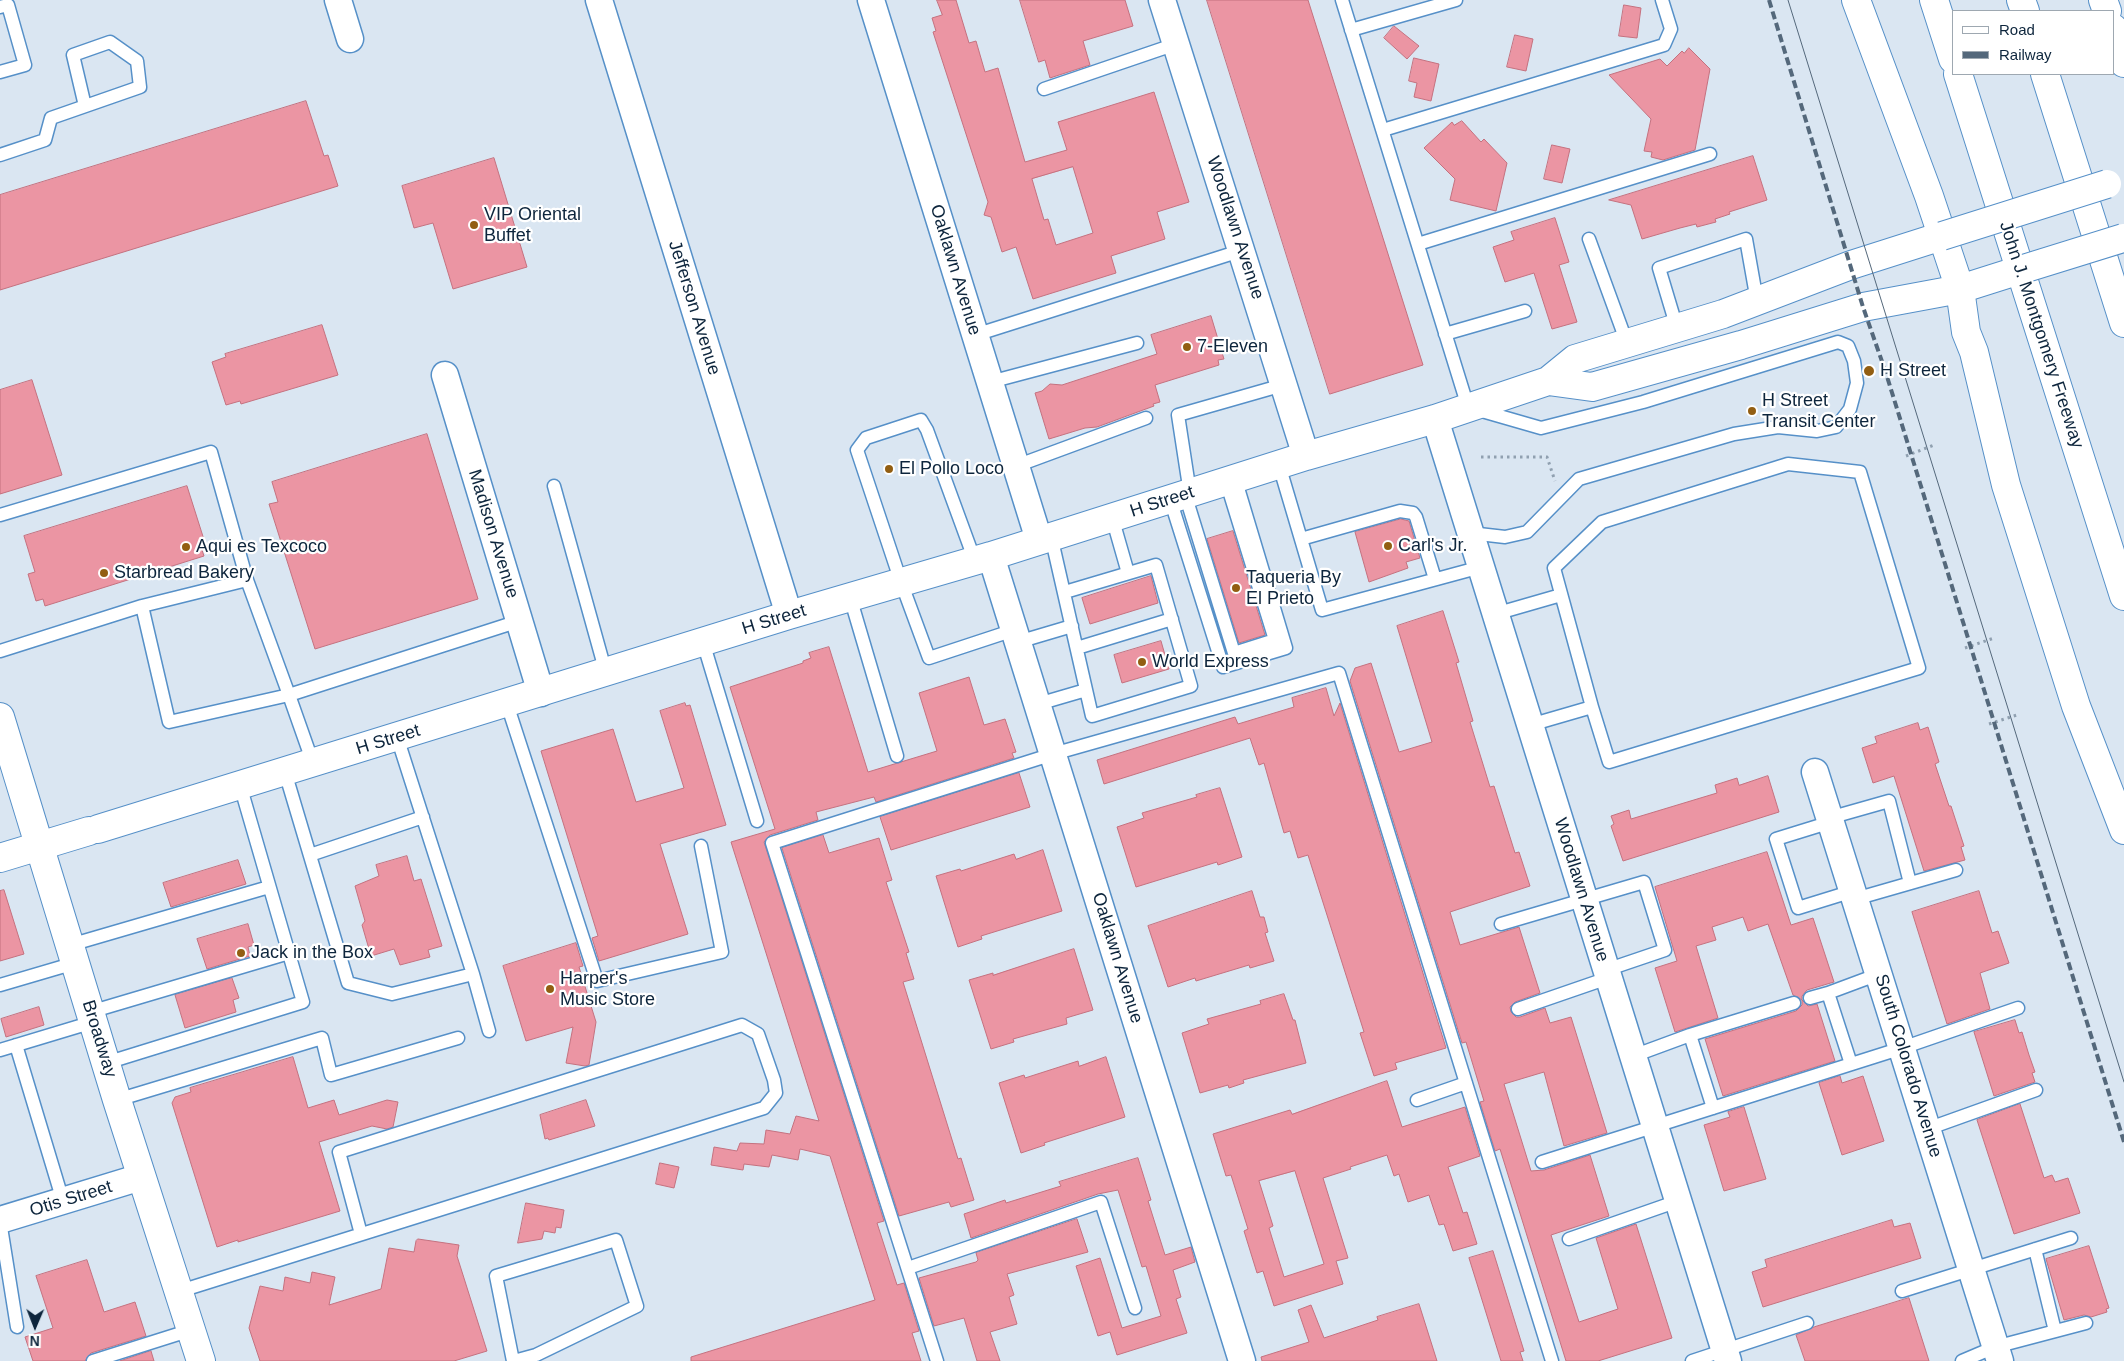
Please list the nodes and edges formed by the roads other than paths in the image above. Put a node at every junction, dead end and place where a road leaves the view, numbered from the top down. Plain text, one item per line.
1 (338, 0) edge
2 (599, 0) edge
3 (871, 0) edge
4 (1162, 0) edge
5 (1342, 0) edge
6 (1456, 0) edge
7 (1662, 0) edge
8 (1856, 0) edge
9 (1934, 0) edge
10 (0, 7) edge
11 (1351, 30) junction
12 (2114, 31) edge
13 (350, 39) dead end
14 (1176, 44) junction
15 (1952, 56) edge
16 (2124, 63) edge
17 (0, 72) edge
18 (1958, 75) edge
19 (2045, 75) edge
20 (1044, 89) dead end
21 (84, 106) junction
22 (1383, 130) junction
23 (1710, 154) dead end
24 (0, 155) edge
25 (2116, 182) edge
26 (1942, 236) junction
27 (2124, 238) edge
28 (1589, 239) dead end
29 (1418, 244) junction
30 (1242, 250) junction
31 (1962, 288) junction
32 (1757, 301) junction
33 (1525, 311) dead end
34 (2124, 323) edge
35 (1677, 328) junction
36 (1445, 334) junction
37 (975, 335) junction
38 (1136, 343) dead end
39 (1627, 343) junction
40 (445, 375) dead end
41 (1548, 381) junction
42 (990, 382) junction
43 (1283, 385) junction
44 (1468, 407) junction
45 (1146, 418) dead end
46 (1435, 419) junction
47 (1306, 456) junction
48 (1280, 465) junction
49 (1016, 466) junction
50 (1231, 480) junction
51 (554, 486) dead end
52 (1182, 495) junction
53 (0, 515) edge
54 (1112, 517) junction
55 (1470, 533) junction
56 (1045, 538) junction
57 (1301, 539) junction
58 (983, 558) junction
59 (1481, 567) junction
60 (1128, 573) junction
61 (1435, 579) junction
62 (247, 580) junction
63 (901, 582) junction
64 (1065, 592) junction
65 (1562, 595) junction
66 (2124, 596) edge
67 (850, 598) junction
68 (142, 606) junction
69 (1495, 614) junction
70 (789, 615) junction
71 (1172, 619) junction
72 (519, 621) junction
73 (1072, 626) junction
74 (1016, 636) junction
75 (703, 642) junction
76 (1077, 648) junction
77 (0, 651) edge
78 (606, 673) junction
79 (1086, 690) junction
80 (541, 693) junction
81 (289, 695) junction
82 (507, 704) junction
83 (1038, 704) junction
84 (1592, 707) junction
85 (0, 716) edge
86 (1530, 725) junction
87 (397, 737) junction
88 (1053, 754) junction
89 (897, 756) dead end
90 (313, 763) junction
91 (284, 772) junction
92 (1815, 772) dead end
93 (240, 785) junction
94 (423, 817) junction
95 (757, 820) dead end
96 (1830, 820) junction
97 (2124, 830) edge
98 (41, 846) junction
99 (702, 846) dead end
100 (310, 855) junction
101 (0, 858) edge
102 (1956, 870) dead end
103 (1910, 883) junction
104 (270, 887) junction
105 (1854, 895) junction
106 (1584, 900) junction
107 (1501, 924) dead end
108 (289, 953) junction
109 (73, 954) junction
110 (473, 974) junction
111 (1607, 974) junction
112 (1879, 974) junction
113 (0, 985) edge
114 (1828, 993) junction
115 (1810, 998) dead end
116 (1794, 1003) dead end
117 (2018, 1008) dead end
118 (1518, 1009) dead end
119 (91, 1017) junction
120 (489, 1031) dead end
121 (1690, 1035) junction
122 (458, 1038) dead end
123 (16, 1045) junction
124 (1902, 1048) junction
125 (0, 1050) edge
126 (1633, 1056) junction
127 (106, 1063) junction
128 (1851, 1064) junction
129 (1466, 1083) junction
130 (2036, 1090) dead end
131 (117, 1100) junction
132 (1417, 1100) dead end
133 (1713, 1108) junction
134 (1654, 1126) junction
135 (1927, 1129) junction
136 (1542, 1162) dead end
137 (141, 1177) junction
138 (1678, 1200) junction
139 (63, 1201) junction
140 (0, 1221) edge
141 (361, 1234) junction
142 (2071, 1238) dead end
143 (1569, 1239) dead end
144 (2035, 1249) junction
145 (908, 1268) junction
146 (1971, 1269) junction
147 (1902, 1291) dead end
148 (177, 1292) junction
149 (1135, 1308) dead end
150 (1807, 1323) dead end
151 (2086, 1323) dead end
152 (17, 1327) dead end
153 (191, 1330) junction
154 (2055, 1331) junction
155 (1998, 1354) edge
156 (1726, 1356) edge
157 (93, 1361) edge
158 (201, 1361) edge
159 (513, 1361) edge
160 (937, 1361) edge
161 (1242, 1361) edge
162 (1552, 1361) edge
163 (1692, 1361) edge
164 (1962, 1361) edge

1 - 13 street
2 - 70 street, Jefferson Avenue
3 - 37 street, Oaklawn Avenue
4 - 14 street, Woodlawn Avenue
5 - 11 lane
6 - 11 lane
7 - 22 lane
8 - 26 main road
9 - 15 main road
10 - 17 lane
11 - 22 lane
12 - 16 main road
14 - 20 lane
14 - 30 street, Woodlawn Avenue
18 - 66 main road, John J. Montgomery Freeway
19 - 34 main road
21 - 21 lane
21 - 24 lane
22 - 29 lane
23 - 29 lane
25 - 26 main road, H Street, bridge
26 - 31 main road
26 - 32 main road, H Street
27 - 31 main road, H Street, bridge
28 - 39 lane
29 - 36 lane
30 - 37 lane
30 - 43 street, Woodlawn Avenue
31 - 41 main road, H Street
31 - 97 main road
32 - 35 main road, H Street
32 - 35 lane
33 - 36 lane
35 - 39 main road, H Street
36 - 44 lane
37 - 42 street, Oaklawn Avenue
38 - 42 lane
39 - 41 main road, H Street
40 - 72 street, Madison Avenue
41 - 44 main road, H Street
42 - 49 street, Oaklawn Avenue
43 - 47 street, Woodlawn Avenue
43 - 52 lane
44 - 46 main road, H Street
44 - 55 lane
45 - 49 lane
46 - 47 main road, H Street
46 - 55 street, Woodlawn Avenue
47 - 48 main road, H Street
48 - 50 main road, H Street
48 - 57 lane
49 - 56 street, Oaklawn Avenue
50 - 52 main road, H Street
50 - 52 lane
50 - 52 lane
51 - 78 lane
52 - 54 main road, H Street
53 - 62 lane
54 - 56 main road, H Street
54 - 60 lane
55 - 59 street, Woodlawn Avenue
56 - 58 main road, H Street
56 - 64 lane
57 - 61 lane
57 - 61 lane
58 - 63 main road, H Street
58 - 63 lane
58 - 74 street, Oaklawn Avenue
59 - 61 lane
59 - 69 street, Woodlawn Avenue
60 - 64 lane
60 - 71 lane
62 - 68 lane
62 - 81 lane
63 - 67 main road, H Street
63 - 74 lane
64 - 73 lane
65 - 69 lane
65 - 84 lane
65 - 84 lane
67 - 70 main road, H Street
67 - 89 lane
68 - 77 lane
68 - 81 lane
69 - 86 street, Woodlawn Avenue
70 - 75 main road, H Street
71 - 76 lane
71 - 79 lane
72 - 80 street, Madison Avenue
72 - 81 lane
73 - 74 lane
73 - 76 lane
74 - 83 street, Oaklawn Avenue
75 - 78 main road, H Street
75 - 95 lane
76 - 79 lane
78 - 80 main road, H Street
79 - 83 lane
80 - 82 main road, H Street
81 - 90 lane
82 - 87 main road, H Street
82 - 99 lane
83 - 88 street, Oaklawn Avenue
84 - 86 lane
85 - 98 main road, Broadway
86 - 106 street, Woodlawn Avenue
87 - 90 main road, H Street
87 - 94 lane
88 - 129 lane
88 - 145 lane
88 - 161 street, Oaklawn Avenue
90 - 91 main road, H Street
91 - 93 main road, H Street
91 - 100 lane
92 - 96 street, South Colorado Avenue
93 - 98 main road, H Street
93 - 104 lane
94 - 100 lane
94 - 110 lane
96 - 103 lane
96 - 105 street, South Colorado Avenue
96 - 105 lane
98 - 101 main road, H Street
98 - 109 main road, Broadway
100 - 110 lane
102 - 103 lane
103 - 105 lane
104 - 108 lane
104 - 109 lane
105 - 112 street, South Colorado Avenue
106 - 107 lane
106 - 111 street, Woodlawn Avenue
106 - 111 lane
108 - 119 lane
108 - 127 lane
109 - 113 lane
109 - 119 main road, Broadway
110 - 120 lane
111 - 118 lane
111 - 126 street, Woodlawn Avenue
112 - 114 lane
112 - 124 street, South Colorado Avenue
114 - 115 lane
114 - 128 lane
116 - 121 lane
117 - 124 lane
119 - 123 lane
119 - 127 main road, Broadway
121 - 126 lane
121 - 133 lane
122 - 131 lane
123 - 125 lane
123 - 139 lane
124 - 128 lane
124 - 135 street, South Colorado Avenue
126 - 134 street, Woodlawn Avenue
127 - 131 main road, Broadway
128 - 133 lane
129 - 132 lane
129 - 162 lane
130 - 135 lane
131 - 137 main road, Broadway
133 - 134 lane
134 - 136 lane
134 - 138 street, Woodlawn Avenue
135 - 146 street, South Colorado Avenue
137 - 139 street, Otis Street
137 - 148 main road, Broadway
138 - 143 lane
138 - 156 street, Woodlawn Avenue
139 - 140 street, Otis Street
140 - 152 lane
141 - 141 lane
141 - 148 lane
142 - 144 lane
144 - 146 lane
144 - 154 lane
145 - 149 lane
145 - 160 lane
146 - 147 lane
146 - 155 street, South Colorado Avenue
148 - 153 main road, Broadway
150 - 156 lane
151 - 154 lane
153 - 157 lane
153 - 158 main road, Broadway
154 - 155 lane
155 - 164 lane
156 - 163 lane
159 - 159 lane

